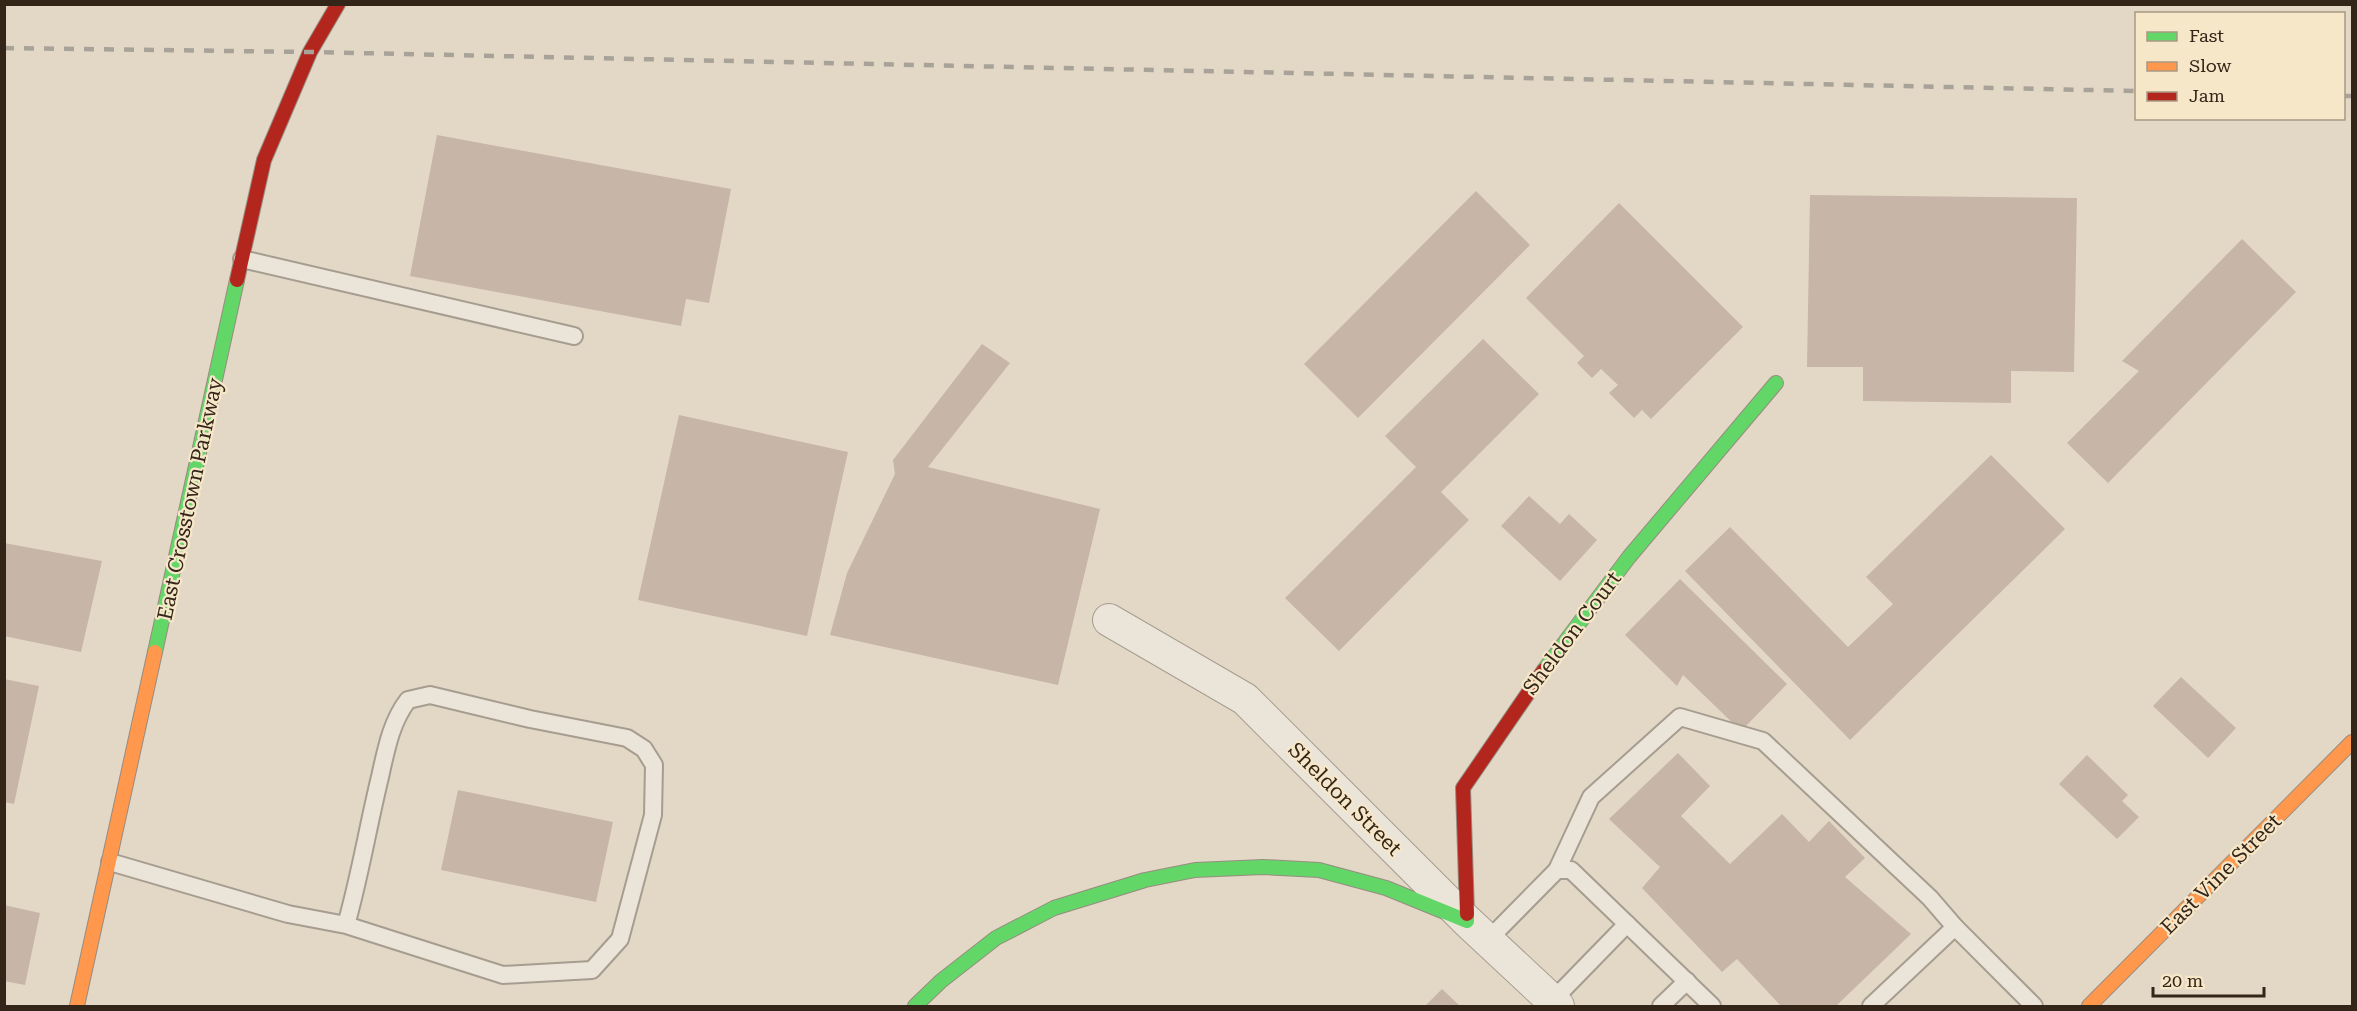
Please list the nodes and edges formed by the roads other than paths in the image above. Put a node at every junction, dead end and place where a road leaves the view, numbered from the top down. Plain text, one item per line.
1 (338, 4) edge
2 (242, 259) junction
3 (574, 336) dead end
4 (1776, 383) dead end
5 (1109, 620) dead end
6 (2352, 742) edge
7 (110, 862) junction
8 (1557, 870) junction
9 (1627, 924) junction
10 (346, 925) junction
11 (1954, 927) junction
12 (1477, 930) junction
13 (941, 981) junction
14 (1687, 981) junction
15 (1555, 1004) edge
16 (77, 1006) edge
17 (915, 1006) edge
18 (942, 1006) edge
19 (1661, 1006) edge
20 (1712, 1006) edge
21 (1871, 1006) edge
22 (2034, 1006) edge
23 (2089, 1006) edge

1 - 2 street, East Crosstown Parkway
2 - 3 lane
2 - 7 street, East Crosstown Parkway
4 - 12 street, Sheldon Court
5 - 12 street, Sheldon Street
6 - 23 street, East Vine Street
7 - 10 lane
7 - 16 street, East Crosstown Parkway
8 - 9 lane
8 - 11 lane
8 - 12 lane
9 - 14 lane
9 - 15 lane
10 - 10 lane
11 - 21 lane
11 - 22 lane
12 - 13 street
12 - 15 street, Sheldon Street
13 - 17 street
13 - 18 lane
14 - 19 lane
14 - 20 lane

